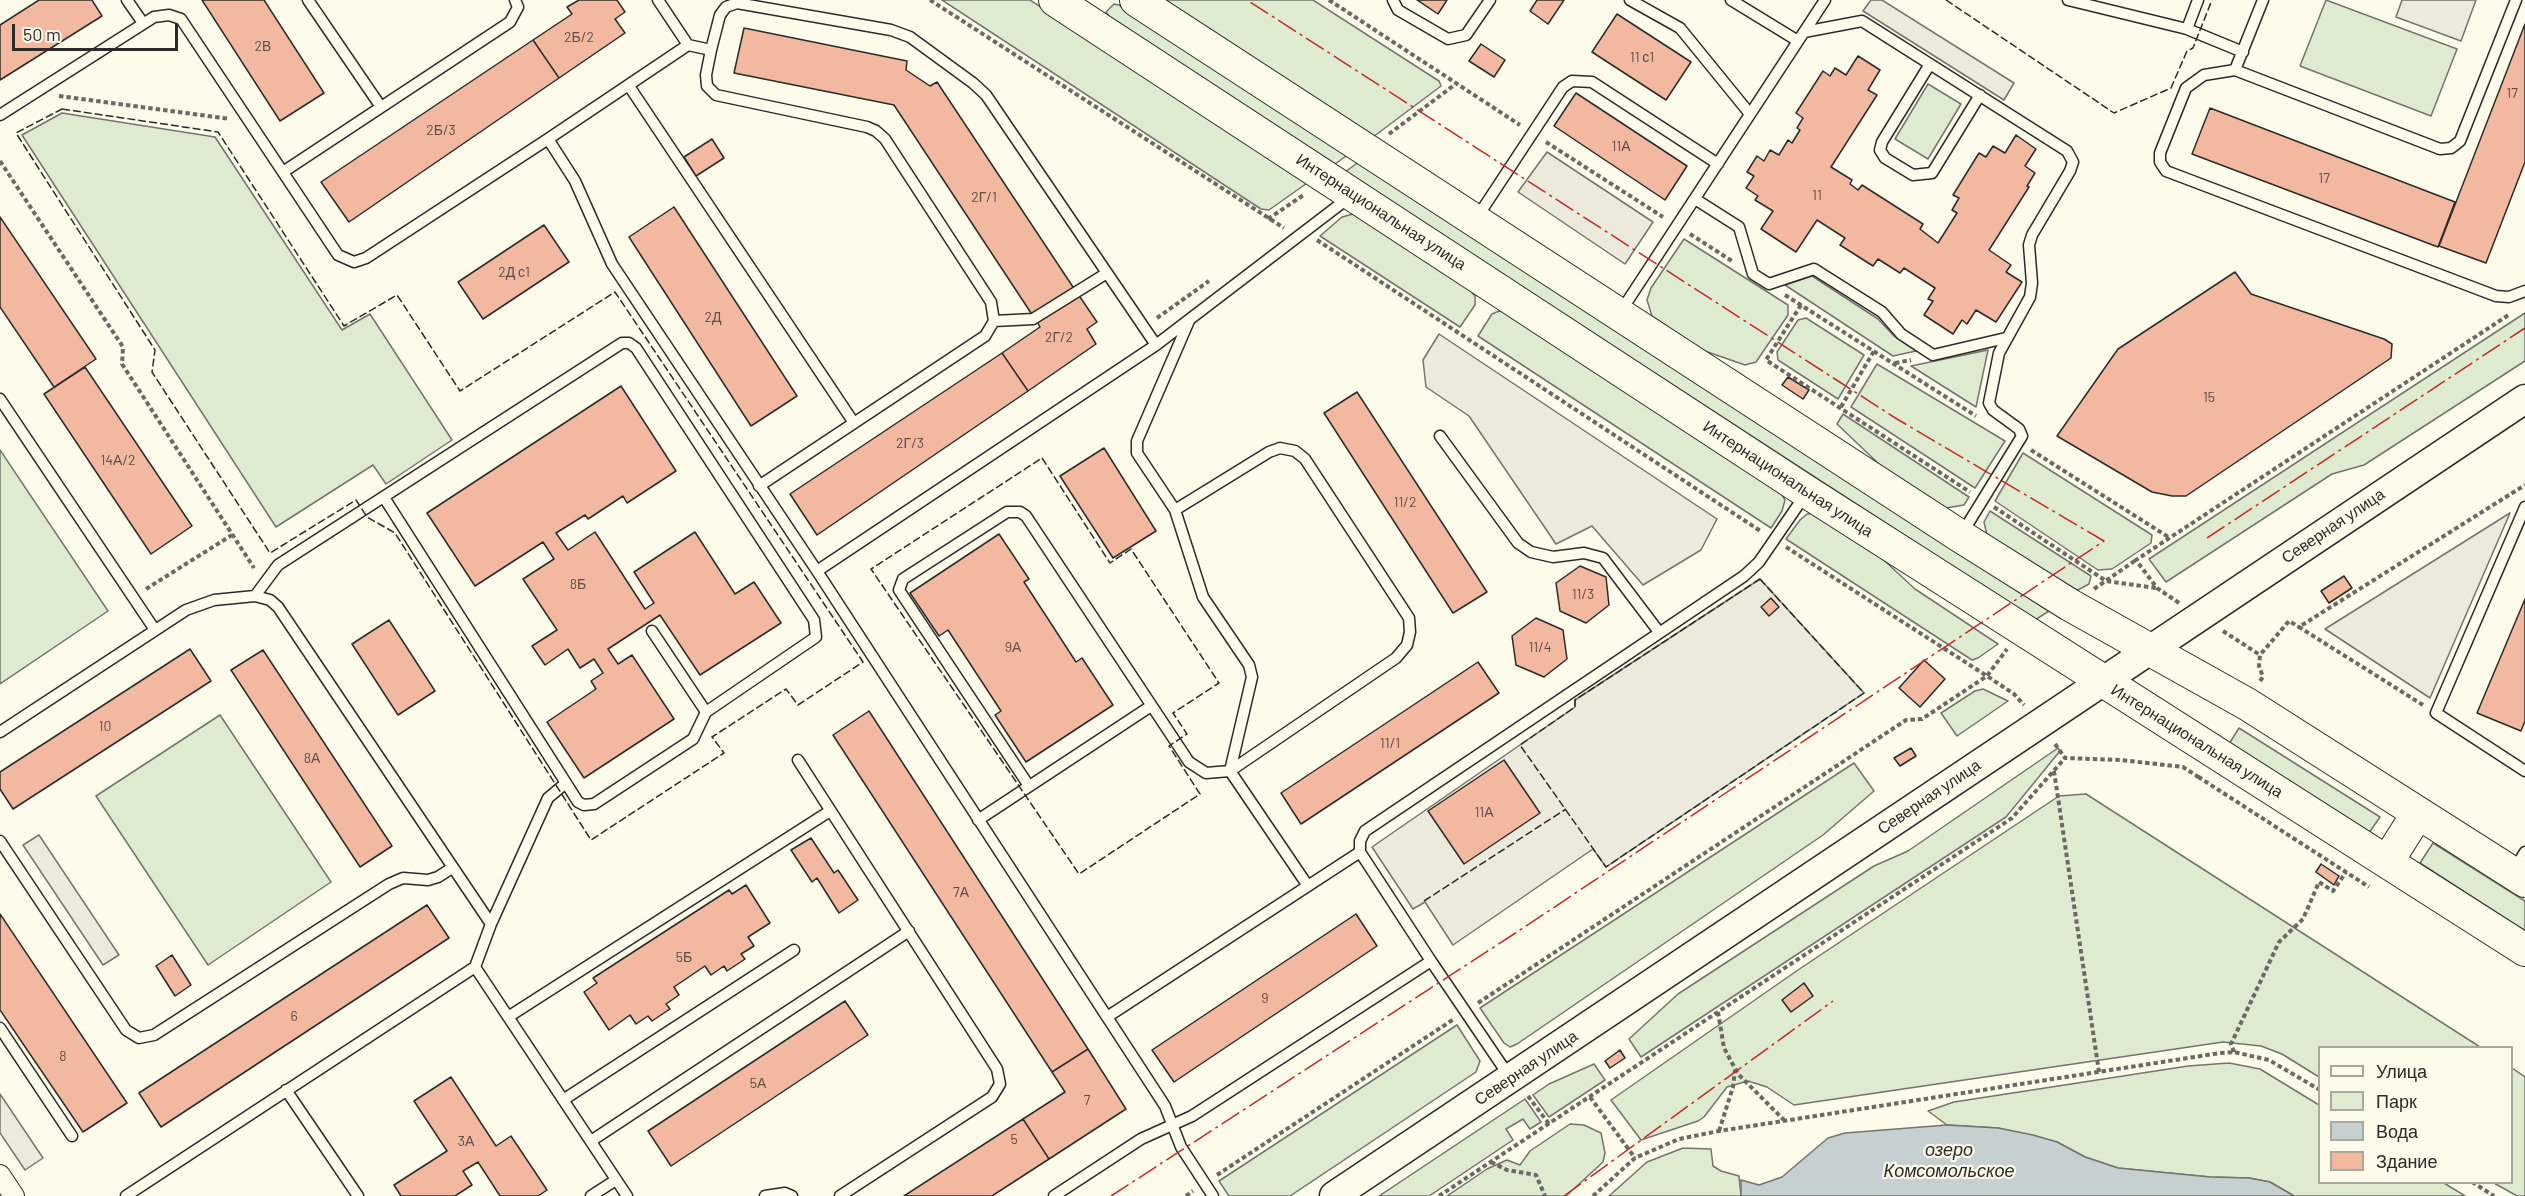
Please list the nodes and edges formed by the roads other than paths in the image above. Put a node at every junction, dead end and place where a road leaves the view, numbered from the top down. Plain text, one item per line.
1 (127, 0) edge
2 (308, 0) edge
3 (515, 0) edge
4 (658, 0) edge
5 (1136, 0) edge
6 (1393, 0) edge
7 (1490, 0) edge
8 (1630, 0) edge
9 (1731, 0) edge
10 (1825, 0) edge
11 (2068, 0) edge
12 (2199, 0) edge
13 (2263, 0) edge
14 (2516, 0) edge
15 (1071, 4) edge
16 (143, 23) junction
17 (2187, 29) junction
18 (1801, 36) junction
19 (688, 45) junction
20 (711, 50) junction
21 (2243, 52) junction
22 (1930, 64) junction
23 (2235, 70) junction
24 (629, 86) junction
25 (1980, 95) junction
26 (381, 106) junction
27 (1750, 114) junction
28 (0, 115) edge
29 (548, 139) junction
30 (1718, 164) junction
31 (283, 172) junction
32 (1353, 194) junction
33 (1695, 199) junction
34 (1474, 221) junction
35 (1107, 273) junction
36 (2525, 291) edge
37 (1618, 316) junction
38 (994, 321) junction
39 (1189, 321) junction
40 (2006, 338) junction
41 (1156, 345) junction
42 (0, 399) edge
43 (2525, 399) edge
44 (854, 423) junction
45 (1440, 436) dead end
46 (759, 486) junction
47 (1807, 492) junction
48 (385, 499) junction
49 (2525, 507) edge
50 (1175, 510) junction
51 (1960, 536) junction
52 (817, 571) junction
53 (255, 596) junction
54 (155, 630) junction
55 (652, 631) dead end
56 (1659, 632) junction
57 (2149, 649) junction
58 (2102, 681) junction
59 (1151, 706) junction
60 (706, 711) junction
61 (0, 732) edge
62 (798, 760) dead end
63 (1230, 771) junction
64 (2525, 771) edge
65 (566, 783) junction
66 (1029, 786) junction
67 (830, 811) junction
68 (2418, 813) junction
69 (978, 820) junction
70 (0, 841) edge
71 (1360, 852) junction
72 (2387, 862) junction
73 (452, 868) junction
74 (2521, 869) edge
75 (1308, 886) junction
76 (491, 924) junction
77 (909, 931) junction
78 (794, 950) dead end
79 (2525, 950) edge
80 (1431, 961) junction
81 (475, 968) junction
82 (508, 1017) junction
83 (1107, 1017) junction
84 (0, 1028) edge
85 (1514, 1076) junction
86 (286, 1090) junction
87 (563, 1100) junction
88 (1173, 1125) junction
89 (72, 1136) dead end
90 (591, 1141) junction
91 (0, 1175) edge
92 (616, 1180) junction
93 (14, 1196) edge
94 (126, 1196) edge
95 (358, 1196) edge
96 (591, 1196) edge
97 (627, 1196) edge
98 (765, 1196) edge
99 (792, 1196) edge
100 (840, 1196) edge
101 (1054, 1196) edge
102 (1214, 1196) edge
103 (1334, 1196) edge

1 - 16 lane
2 - 26 lane
3 - 26 lane
4 - 19 lane
5 - 34 main road
6 - 7 lane
8 - 27 lane
9 - 18 lane
10 - 18 lane
11 - 17 lane
12 - 17 lane
13 - 21 lane
14 - 23 lane
15 - 32 main road, Интернациональная улица
16 - 28 lane
16 - 31 lane
17 - 21 lane
18 - 22 lane
18 - 27 lane
19 - 20 lane
19 - 24 lane
20 - 35 lane
20 - 38 lane
21 - 23 lane
22 - 25 lane
22 - 25 lane
23 - 36 lane
24 - 29 lane
24 - 44 lane
25 - 40 lane
26 - 31 lane
27 - 30 lane
29 - 31 lane
29 - 46 lane
30 - 33 lane
30 - 34 lane
32 - 39 lane
32 - 47 main road, Интернациональная улица
33 - 37 lane
33 - 40 lane
34 - 37 main road
35 - 38 lane
35 - 41 lane
37 - 51 main road
38 - 44 lane
39 - 41 lane
39 - 50 lane
40 - 51 lane
41 - 52 lane
42 - 54 lane
43 - 57 main road, Северная улица
44 - 46 lane
45 - 56 lane
46 - 52 lane
47 - 56 lane
47 - 58 main road, Интернациональная улица
48 - 53 lane
48 - 60 lane
48 - 65 lane
49 - 64 lane
50 - 63 lane
50 - 63 lane
51 - 57 main road
52 - 69 lane
53 - 54 lane
53 - 73 lane
54 - 61 lane
55 - 60 lane
56 - 71 lane
57 - 58 main road, Северная улица
57 - 68 main road
58 - 72 main road, Интернациональная улица
58 - 85 main road, Северная улица
59 - 63 lane
59 - 66 lane
59 - 66 lane
60 - 65 lane
62 - 67 lane
63 - 75 lane
65 - 76 lane
66 - 69 lane
67 - 77 lane
67 - 82 lane
68 - 72 main road
68 - 74 main road
69 - 83 lane
70 - 73 lane
71 - 75 lane
71 - 80 lane
72 - 79 main road, Интернациональная улица
73 - 76 lane
75 - 83 lane
76 - 81 lane
77 - 90 lane
77 - 100 lane
78 - 87 lane
80 - 85 lane
80 - 88 lane
81 - 82 lane
81 - 86 lane
82 - 87 lane
83 - 88 lane
84 - 89 lane
85 - 103 main road, Северная улица
86 - 94 lane
86 - 95 lane
87 - 90 lane
88 - 101 lane
88 - 102 lane
90 - 92 lane
91 - 93 street
92 - 96 lane
92 - 97 lane
98 - 99 lane

